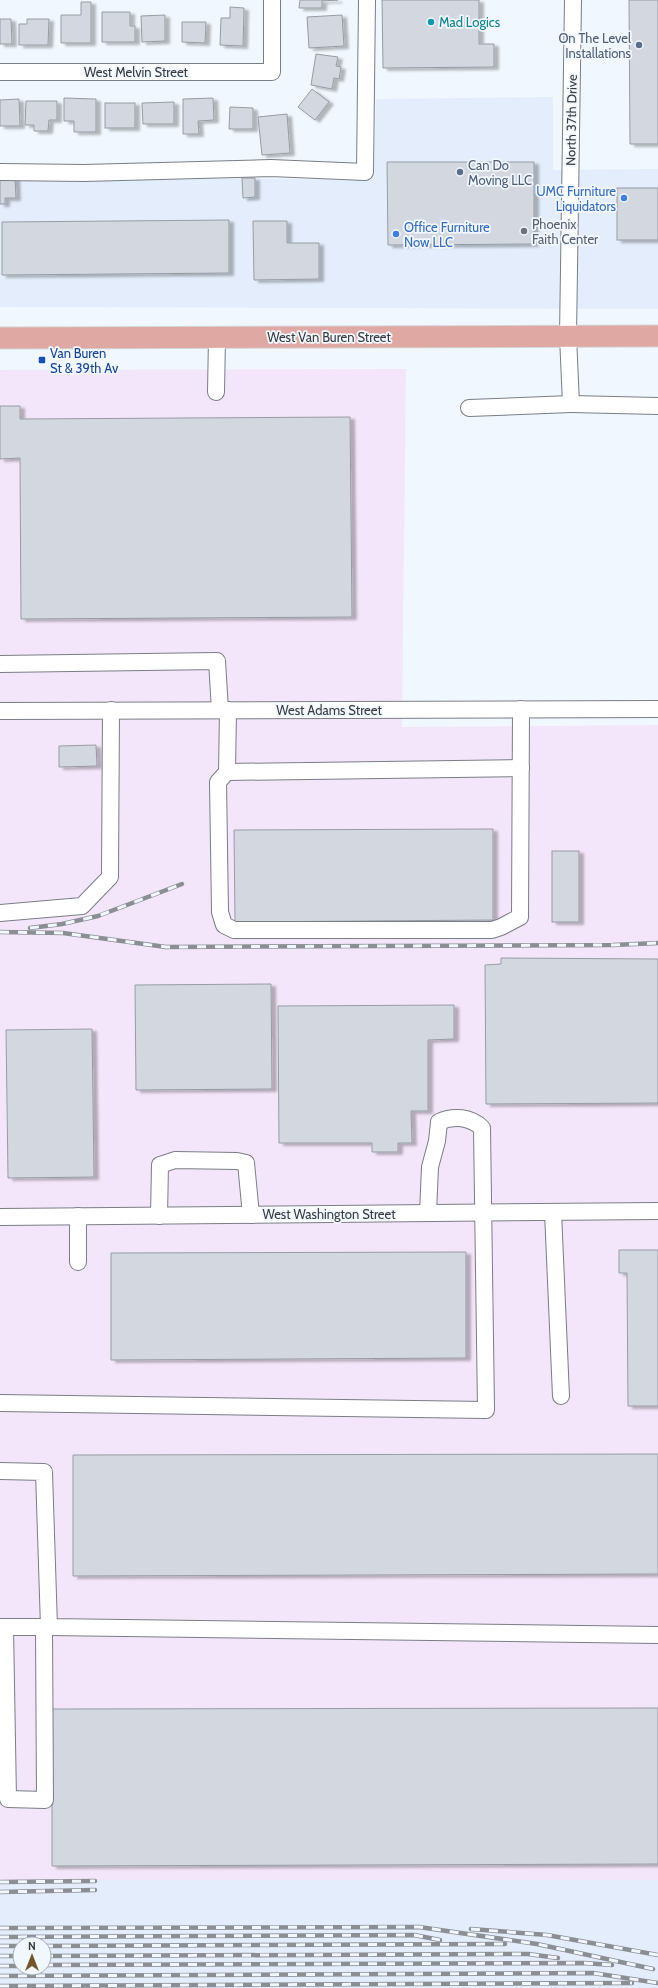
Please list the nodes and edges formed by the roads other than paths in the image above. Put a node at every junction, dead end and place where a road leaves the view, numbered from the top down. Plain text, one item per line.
1 (272, 0) edge
2 (367, 0) edge
3 (573, 0) edge
4 (0, 72) edge
5 (0, 172) edge
6 (568, 336) junction
7 (658, 336) edge
8 (0, 338) edge
9 (217, 338) junction
10 (216, 392) dead end
11 (571, 404) junction
12 (658, 406) edge
13 (470, 408) dead end
14 (0, 664) edge
15 (521, 709) junction
16 (658, 709) edge
17 (111, 710) junction
18 (224, 710) junction
19 (0, 711) edge
20 (521, 768) junction
21 (228, 772) junction
22 (0, 913) edge
23 (658, 1211) edge
24 (553, 1212) junction
25 (428, 1213) junction
26 (484, 1213) junction
27 (251, 1215) junction
28 (78, 1216) junction
29 (159, 1216) junction
30 (0, 1217) edge
31 (78, 1262) dead end
32 (561, 1396) dead end
33 (0, 1403) edge
34 (0, 1471) edge
35 (2, 1627) edge
36 (47, 1627) junction
37 (658, 1635) edge

1 - 4 street, West Melvin Street
2 - 5 street
3 - 6 street, North 37th Drive
6 - 7 main road, West Van Buren Street
6 - 9 main road, West Van Buren Street
6 - 11 street, North 37th Drive
8 - 9 main road, West Van Buren Street
9 - 10 street
11 - 12 street
11 - 13 street
14 - 18 street
15 - 16 street, West Adams Street
15 - 18 street, West Adams Street
15 - 20 street
17 - 18 street, West Adams Street
17 - 19 street, West Adams Street
17 - 22 street
18 - 21 street
20 - 21 street
20 - 21 street
23 - 24 street, West Washington Street
24 - 26 street, West Washington Street
24 - 32 street
25 - 26 street, West Washington Street
25 - 26 street
25 - 27 street, West Washington Street
26 - 33 street
27 - 29 street, West Washington Street
27 - 29 street
28 - 29 street, West Washington Street
28 - 30 street, West Washington Street
28 - 31 street
34 - 36 street
35 - 36 street
35 - 36 street
36 - 37 street

